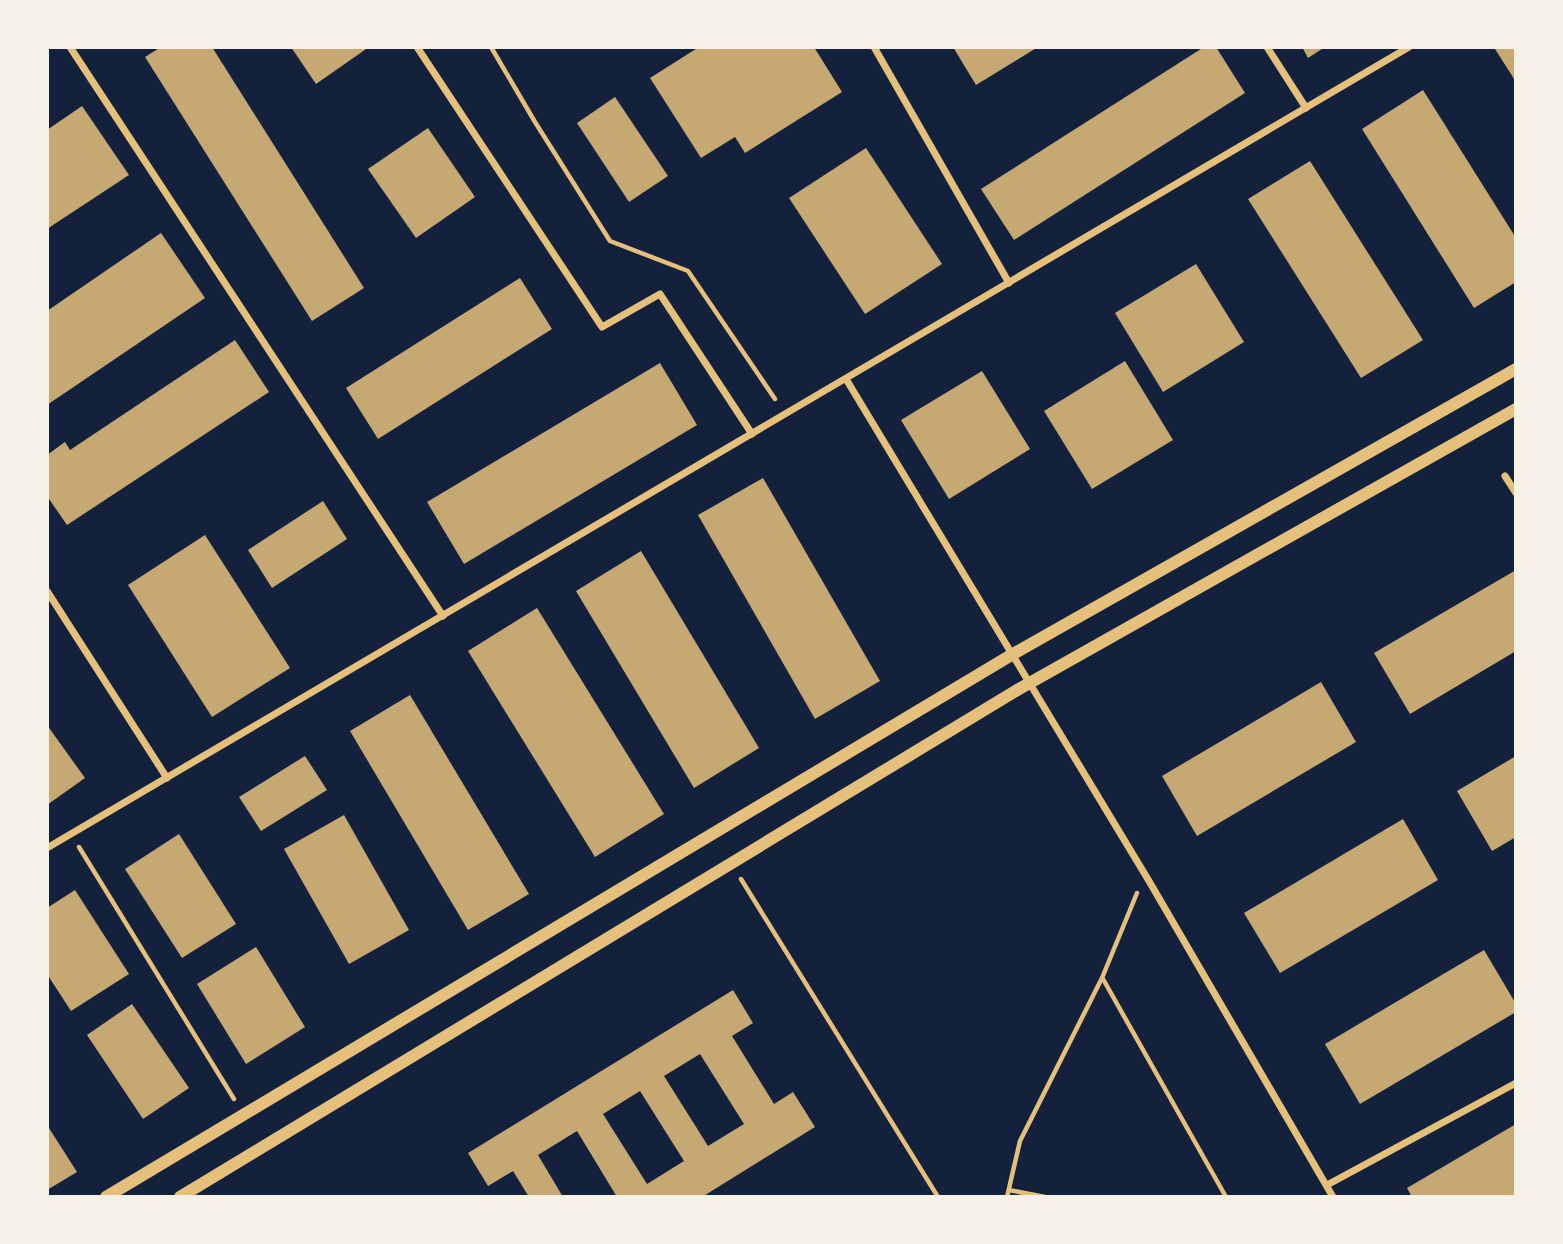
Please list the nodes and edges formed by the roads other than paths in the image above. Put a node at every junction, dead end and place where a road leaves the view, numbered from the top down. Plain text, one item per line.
1 (70, 47) edge
2 (417, 47) edge
3 (874, 47) edge
4 (1267, 47) edge
5 (1409, 47) edge
6 (1306, 108) junction
7 (1009, 283) junction
8 (1516, 369) edge
9 (846, 379) junction
10 (1516, 409) edge
11 (752, 434) junction
12 (1505, 476) dead end
13 (1516, 493) edge
14 (47, 591) edge
15 (443, 616) junction
16 (1013, 654) junction
17 (1030, 683) junction
18 (167, 778) junction
19 (47, 848) edge
20 (1516, 1083) edge
21 (1327, 1185) junction
22 (106, 1197) edge
23 (180, 1197) edge
24 (1333, 1197) edge

1 - 15 street
2 - 11 street
3 - 7 street
4 - 6 street
5 - 6 street
6 - 7 street
7 - 9 street
8 - 16 street
9 - 11 street
9 - 16 street
10 - 17 street
11 - 15 street
12 - 13 street
14 - 18 street
15 - 18 street
16 - 17 street
16 - 22 street
17 - 21 street
17 - 23 street
18 - 19 street
20 - 21 street
21 - 24 street

